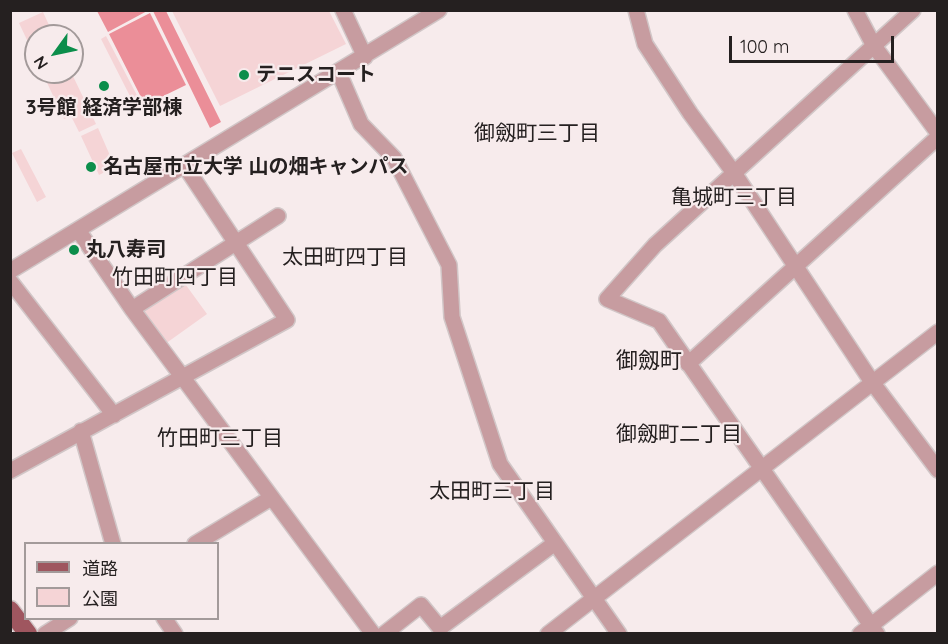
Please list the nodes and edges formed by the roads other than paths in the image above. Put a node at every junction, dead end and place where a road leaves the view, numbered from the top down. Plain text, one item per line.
1 (343, 10) edge
2 (439, 10) edge
3 (855, 10) edge
4 (913, 10) edge
5 (640, 12) edge
6 (874, 46) junction
7 (365, 57) junction
8 (339, 73) junction
9 (938, 135) edge
10 (185, 166) junction
11 (734, 173) junction
12 (278, 216) dead end
13 (78, 230) junction
14 (235, 242) junction
15 (794, 268) junction
16 (10, 271) edge
17 (10, 281) edge
18 (132, 309) junction
19 (938, 332) edge
20 (688, 364) junction
21 (184, 379) junction
22 (872, 382) junction
23 (114, 415) junction
24 (81, 431) junction
25 (761, 468) junction
26 (938, 470) edge
27 (10, 471) edge
28 (271, 498) junction
29 (113, 542) edge
30 (197, 542) edge
31 (555, 543) junction
32 (938, 573) edge
33 (593, 598) junction
34 (10, 610) edge
35 (66, 620) edge
36 (165, 620) edge
37 (869, 630) edge
38 (28, 633) edge
39 (45, 633) edge
40 (175, 633) edge
41 (373, 633) edge
42 (384, 633) edge
43 (548, 633) edge
44 (619, 633) edge

1 - 7 street
2 - 7 street
3 - 6 street
4 - 6 street
5 - 11 street
6 - 9 street
6 - 11 street
7 - 8 street
8 - 10 street
8 - 31 street
9 - 15 street
10 - 13 street
10 - 14 street
11 - 15 street
11 - 20 street
12 - 14 street
13 - 16 street
13 - 18 street
14 - 18 street
14 - 21 street
15 - 20 street
15 - 22 street
17 - 23 street
18 - 21 street
19 - 22 street
20 - 25 street
21 - 23 street
21 - 28 street
22 - 25 street
22 - 26 street
23 - 24 street
24 - 27 street
24 - 29 street
25 - 33 street
25 - 37 street
28 - 30 street
28 - 41 street
31 - 33 street
31 - 42 street
32 - 37 street
33 - 43 street
33 - 44 street
34 - 38 main road
35 - 39 street
36 - 40 street

